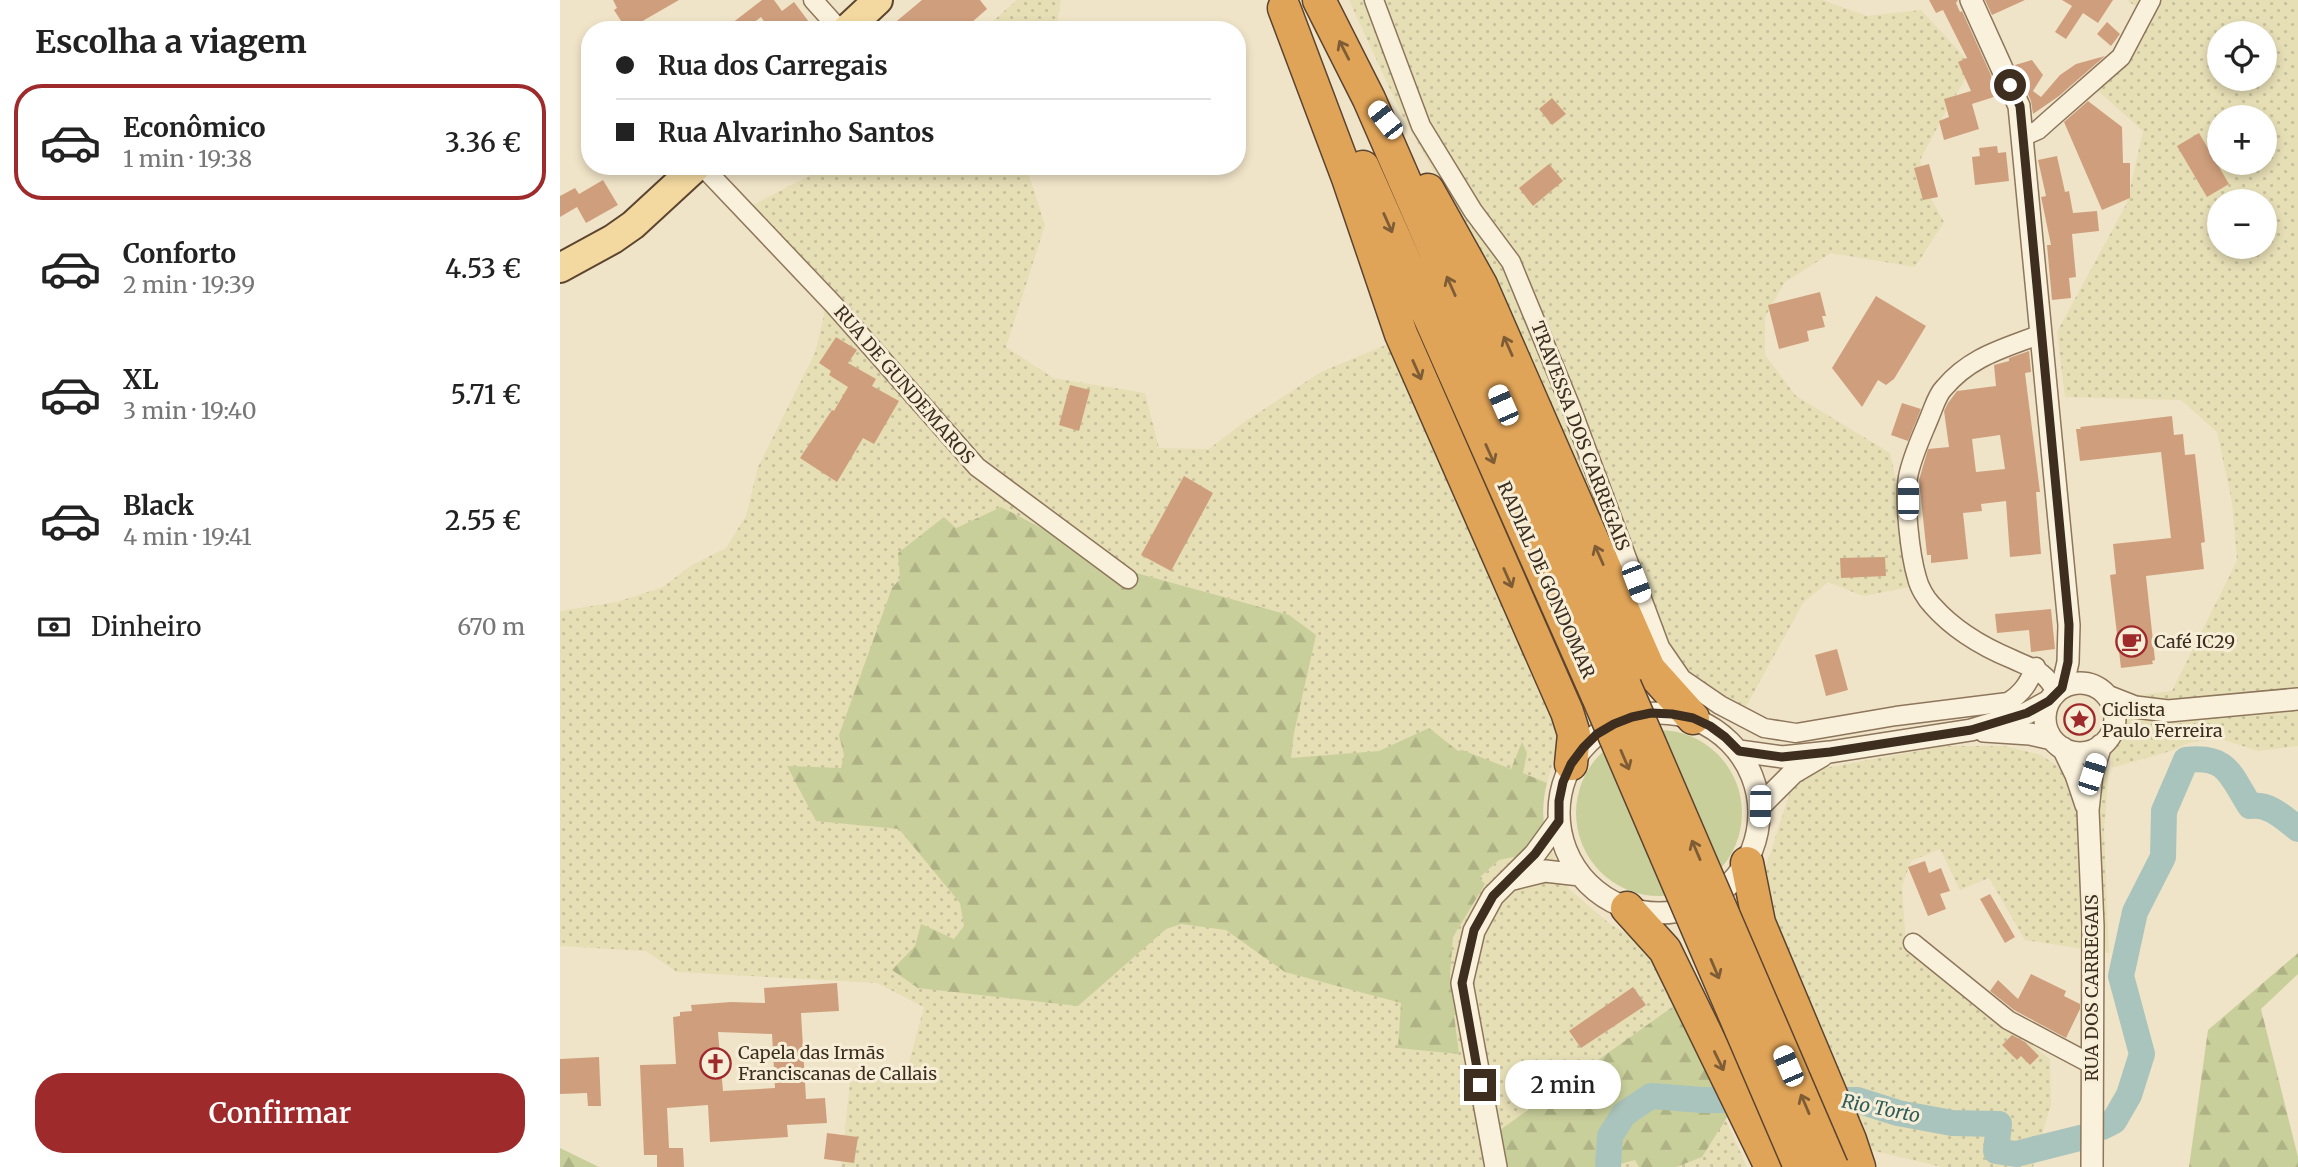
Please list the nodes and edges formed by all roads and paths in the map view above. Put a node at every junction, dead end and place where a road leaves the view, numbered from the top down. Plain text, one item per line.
1 (813, 0) edge
2 (878, 0) edge
3 (1319, 0) edge
4 (1374, 0) edge
5 (1971, 0) edge
6 (2151, 0) edge
7 (1282, 4) edge
8 (832, 21) edge
9 (856, 21) edge
10 (1369, 99) junction
11 (2022, 136) junction
12 (686, 175) edge
13 (711, 175) edge
14 (560, 268) edge
15 (2041, 334) junction
16 (1128, 579) dead end
17 (2069, 625) junction
18 (2036, 667) junction
19 (1612, 692) junction
20 (2102, 692) junction
21 (2056, 694) junction
22 (2298, 699) edge
23 (2168, 710) junction
24 (1693, 718) junction
25 (1971, 730) junction
26 (2106, 740) junction
27 (2057, 744) junction
28 (1739, 751) junction
29 (1830, 752) junction
30 (1571, 764) junction
31 (1760, 806) junction
32 (2088, 810) junction
33 (1559, 821) junction
34 (1747, 863) junction
35 (1580, 875) junction
36 (1507, 880) junction
37 (1627, 908) junction
38 (1913, 943) dead end
39 (2093, 1065) junction
40 (1496, 1167) edge
41 (1770, 1167) edge
42 (1800, 1167) edge
43 (1832, 1167) edge
44 (1858, 1167) edge
45 (2092, 1167) edge

1 - 8 street
2 - 9 main road
10 -> 3 highway, RADIAL DE GONDOMAR
4 - 18 street, TRAVESSA DOS CARREGAIS
5 - 11 street
6 - 11 street
7 -> 19 highway, RADIAL DE GONDOMAR
7 -> 30 highway
19 -> 10 highway, RADIAL DE GONDOMAR
24 -> 10 highway
11 - 15 street
12 - 14 main road
13 - 16 street, RUA DE GUNDEMAROS
15 - 17 street
15 - 18 street
17 - 20 street
17 - 21 street
18 - 21 street
19 -> 42 highway, RADIAL DE GONDOMAR, bridge
43 -> 19 highway, RADIAL DE GONDOMAR, bridge
20 - 21 street
20 - 23 street
20 - 26 street
21 - 25 street
21 - 27 street
22 - 23 street
23 - 26 street
24 - 28 street
24 - 30 street
25 - 27 street
25 - 29 street
26 - 27 street
26 - 32 street, RUA DOS CARREGAIS
27 - 32 street, RUA DOS CARREGAIS
28 - 29 street
28 - 31 street
29 - 31 street
30 - 33 street
31 - 34 street
32 - 39 street, RUA DOS CARREGAIS
33 - 35 street
33 - 36 street
34 - 37 street
34 - 44 highway
35 - 36 street
35 - 37 street
36 - 40 street
37 -> 41 highway
38 - 39 street
39 - 45 street, RUA DOS CARREGAIS

